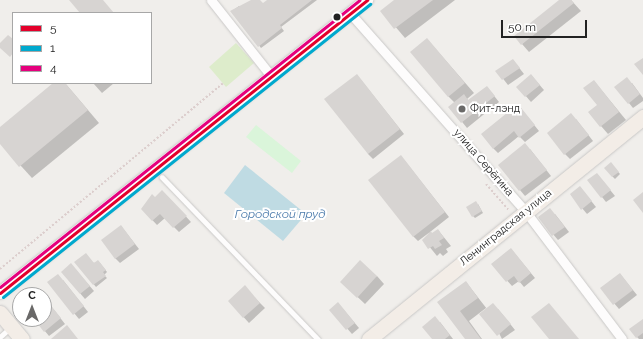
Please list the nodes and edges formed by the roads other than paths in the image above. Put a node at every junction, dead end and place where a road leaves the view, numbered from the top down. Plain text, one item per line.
1 (211, 0) edge
2 (367, 0) edge
3 (350, 13) junction
4 (271, 76) junction
5 (643, 117) edge
6 (162, 177) dead end
7 (526, 212) junction
8 (0, 293) edge
9 (0, 313) edge
10 (12, 327) junction
11 (0, 337) edge
12 (22, 339) edge
13 (318, 339) edge
14 (369, 339) edge
15 (622, 339) edge

1 - 4 street
2 - 3 street
3 - 4 street
3 - 7 street, улица Серёгина
4 - 8 street
5 - 7 main road, Ленинградская улица
6 - 13 lane
7 - 14 main road, Ленинградская улица
7 - 15 street, улица Серёгина
9 - 10 main road
10 - 11 lane
10 - 12 main road

